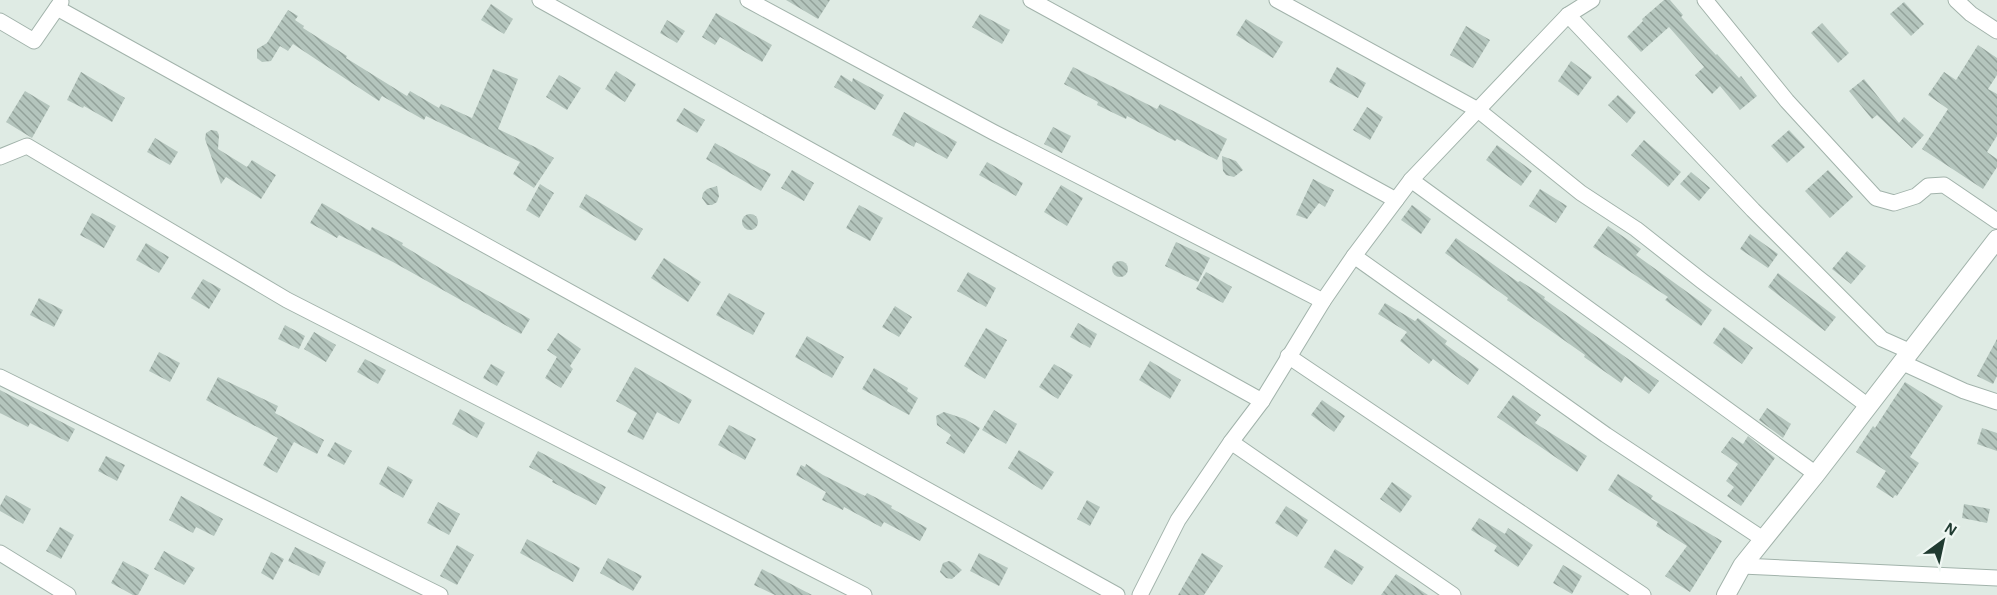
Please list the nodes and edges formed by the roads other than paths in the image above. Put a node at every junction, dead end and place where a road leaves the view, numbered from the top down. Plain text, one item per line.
1 (540, 0) edge
2 (748, 0) edge
3 (1031, 0) edge
4 (1277, 0) edge
5 (1592, 0) edge
6 (1705, 0) edge
7 (1956, 0) edge
8 (60, 4) edge
9 (1568, 15) junction
10 (0, 21) edge
11 (1997, 31) edge
12 (1478, 110) junction
13 (0, 157) edge
14 (1411, 180) junction
15 (1396, 200) junction
16 (1997, 221) edge
17 (1997, 239) edge
18 (1354, 256) junction
19 (1323, 301) junction
20 (1288, 356) junction
21 (1905, 357) junction
22 (0, 377) edge
23 (1262, 401) junction
24 (1997, 402) edge
25 (1868, 406) junction
26 (1231, 442) junction
27 (1816, 474) junction
28 (1763, 539) junction
29 (0, 553) edge
30 (1742, 566) junction
31 (1997, 579) edge
32 (68, 595) edge
33 (440, 595) edge
34 (864, 595) edge
35 (1117, 595) edge
36 (1140, 595) edge
37 (1453, 595) edge
38 (1643, 595) edge
39 (1726, 595) edge

1 - 23 street
2 - 19 street
3 - 15 street
4 - 12 street
5 - 9 street
6 - 16 street
7 - 11 street
8 - 10 street
8 - 35 street
9 - 12 street
9 - 21 street
12 - 14 street
12 - 25 street
13 - 34 street
14 - 15 street
14 - 27 street
15 - 18 street
17 - 21 street
18 - 19 street
18 - 28 street
19 - 20 street
20 - 23 street
20 - 38 street
21 - 24 street
21 - 25 street
22 - 33 street
23 - 26 street
25 - 27 street
26 - 36 street
26 - 37 street
27 - 28 street
28 - 30 street
29 - 32 street
30 - 31 street
30 - 39 street

